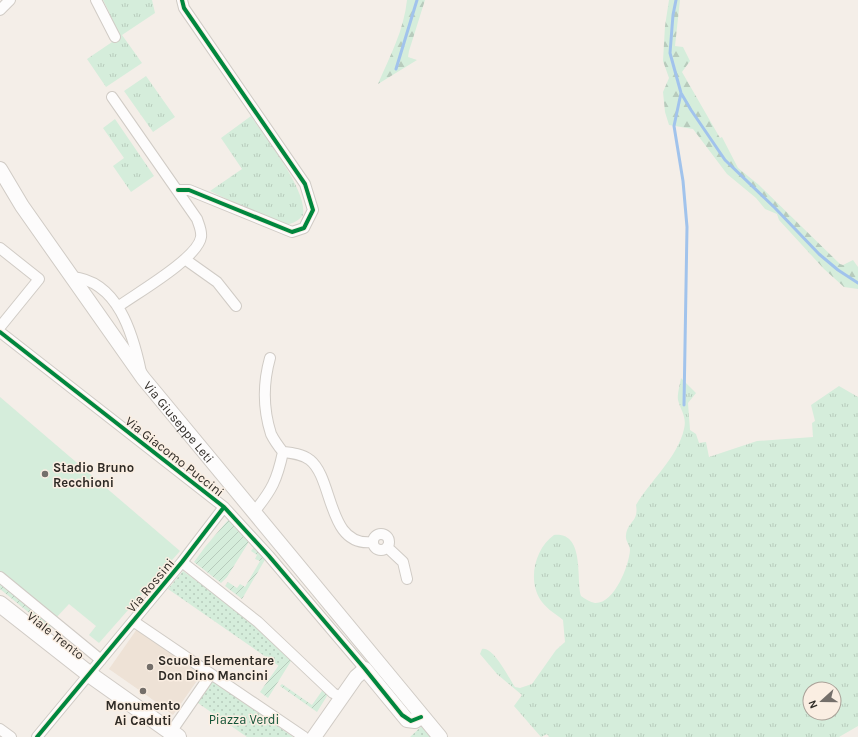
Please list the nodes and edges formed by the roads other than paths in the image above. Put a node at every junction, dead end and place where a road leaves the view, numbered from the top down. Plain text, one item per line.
1 (10, 0) edge
2 (96, 0) edge
3 (182, 0) edge
4 (0, 10) edge
5 (115, 37) dead end
6 (112, 96) dead end
7 (0, 169) edge
8 (178, 190) junction
9 (0, 248) edge
10 (186, 260) junction
11 (72, 277) junction
12 (119, 306) junction
13 (236, 306) dead end
14 (0, 328) edge
15 (0, 332) edge
16 (270, 358) dead end
17 (143, 378) junction
18 (283, 452) junction
19 (224, 507) junction
20 (254, 512) junction
21 (182, 562) junction
22 (0, 578) edge
23 (407, 579) dead end
24 (0, 604) edge
25 (133, 621) junction
26 (101, 660) junction
27 (365, 669) junction
28 (89, 674) junction
29 (211, 674) junction
30 (342, 698) junction
31 (421, 717) junction
32 (0, 729) edge
33 (175, 734) edge
34 (11, 737) edge
35 (37, 737) edge
36 (304, 737) edge
37 (314, 737) edge
38 (440, 737) edge

1 - 4 street
2 - 5 street
3 - 8 street
6 - 8 street
7 - 11 main road, Via Giuseppe Leti
8 - 10 street
9 - 14 street
10 - 12 street
10 - 13 street
11 - 12 street
11 - 17 main road, Via Giuseppe Leti
12 - 17 street
15 - 19 street, Via Giacomo Puccini
16 - 18 street
17 - 20 main road, Via Giuseppe Leti
18 - 20 street
18 - 23 street
19 - 21 street, Via Rossini
19 - 27 street, Via Giacomo Puccini
20 - 31 main road, Via Giuseppe Leti
21 - 25 street, Via Rossini
21 - 30 street
22 - 26 street
24 - 28 main road, Viale Trento
25 - 26 street, Via Rossini
25 - 29 street
26 - 28 street, Via Rossini
27 - 30 main road
27 - 31 main road
28 - 33 main road, Viale Trento
28 - 35 street, Via Rossini
29 - 33 street
29 - 36 street
30 - 37 main road
31 - 38 main road, Via Giuseppe Leti
32 - 34 street

